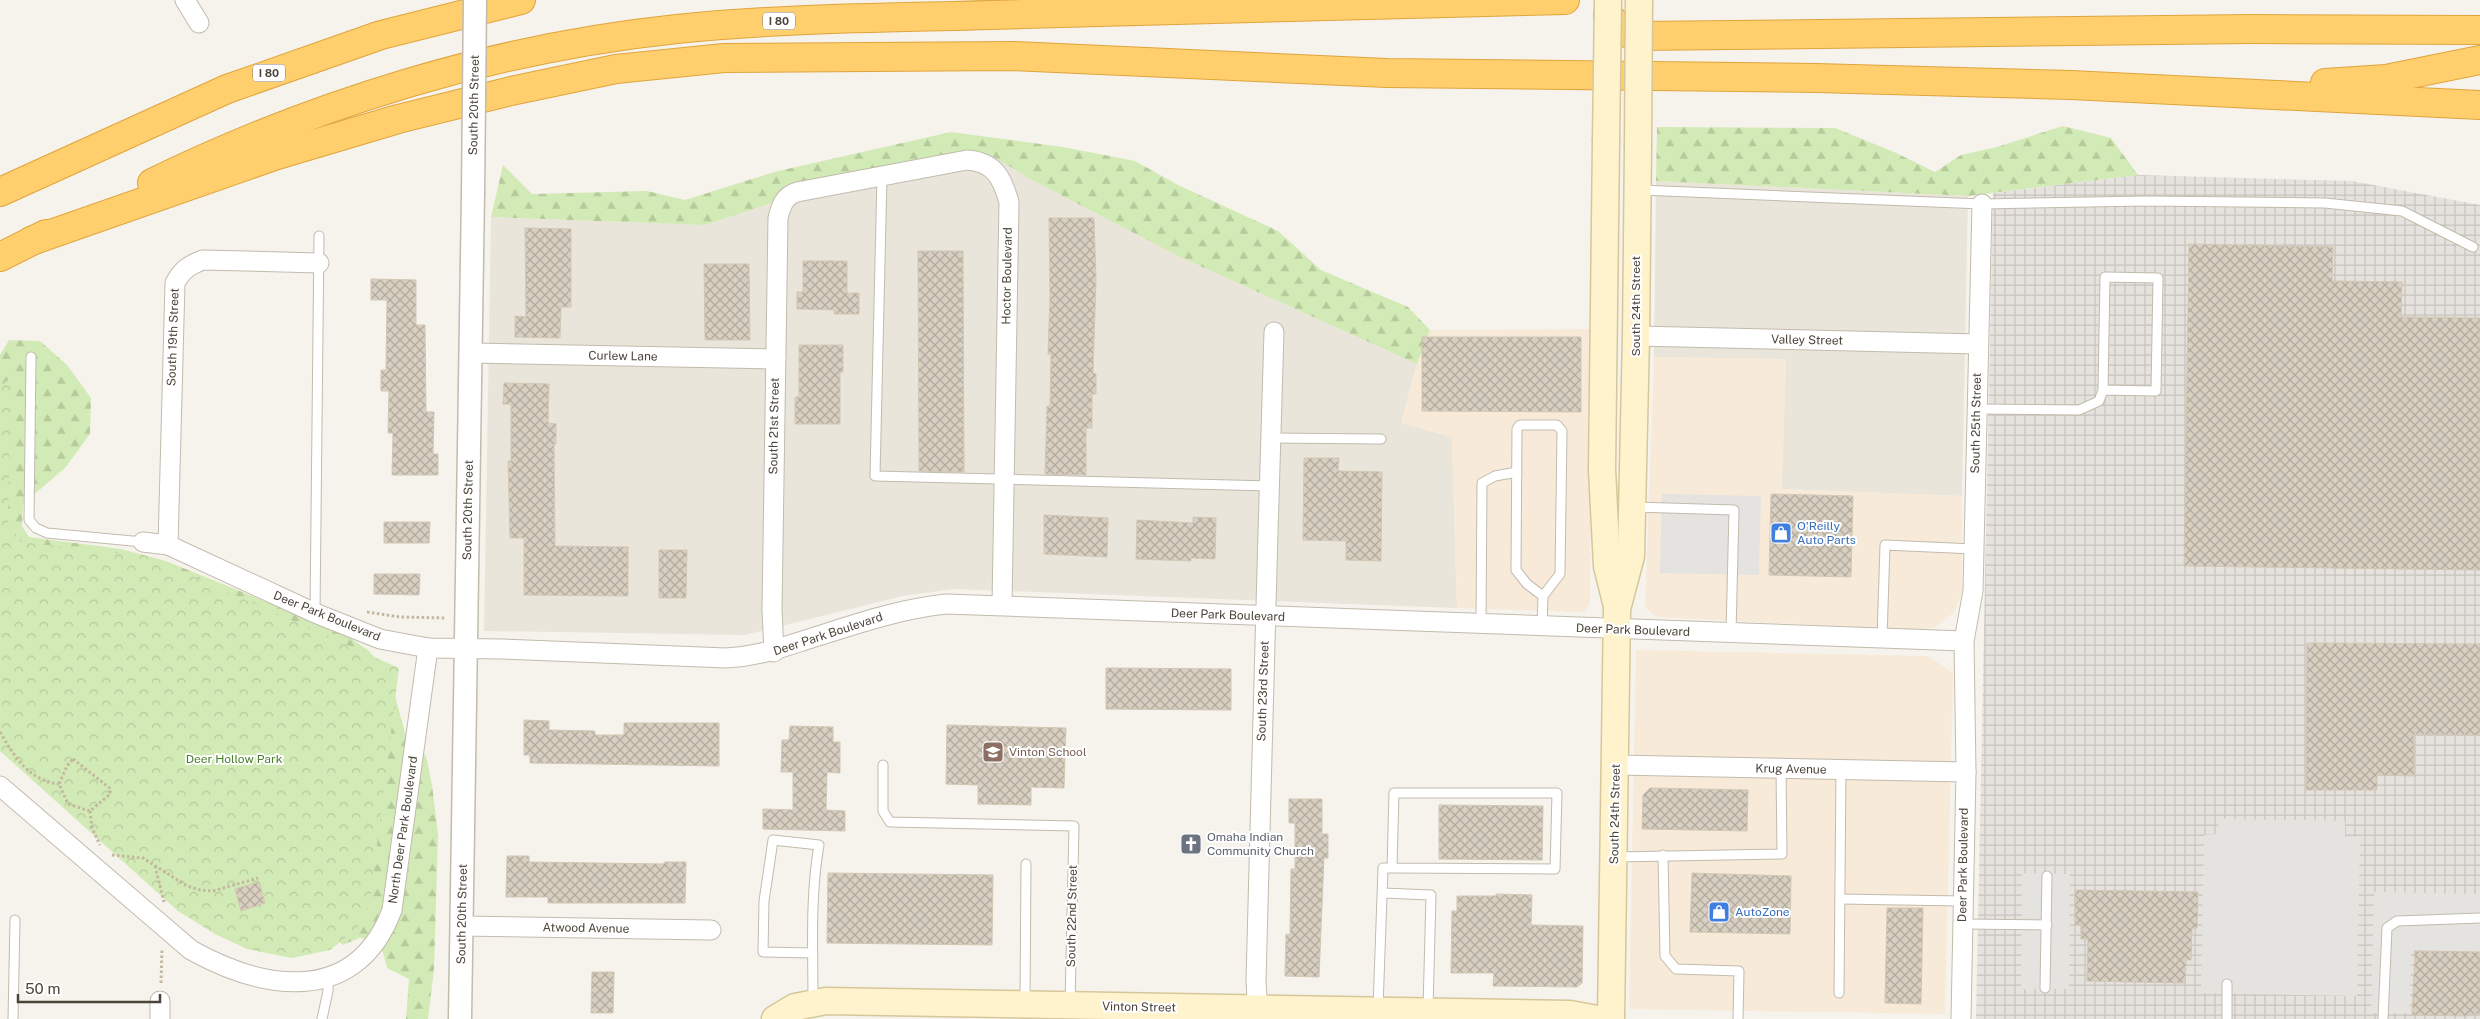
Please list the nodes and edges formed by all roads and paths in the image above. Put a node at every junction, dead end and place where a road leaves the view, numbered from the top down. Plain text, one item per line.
1 (185, 0) edge
2 (475, 0) edge
3 (521, 0) edge
4 (1565, 0) edge
5 (1638, 0) edge
6 (1608, 7) edge
7 (199, 23) dead end
8 (2480, 30) edge
9 (1638, 36) junction
10 (2480, 60) edge
11 (2071, 85) junction
12 (2480, 105) edge
13 (882, 176) junction
14 (1637, 190) junction
15 (0, 192) edge
16 (784, 201) joint
17 (1982, 204) junction
18 (320, 236) dead end
19 (31, 242) junction
20 (2473, 247) dead end
21 (0, 257) edge
22 (319, 263) junction
23 (1274, 332) dead end
24 (1636, 336) junction
25 (1978, 344) junction
26 (471, 353) junction
27 (31, 357) dead end
28 (776, 359) junction
29 (2103, 390) junction
30 (1976, 409) junction
31 (1271, 438) junction
32 (1381, 438) dead end
33 (1516, 472) junction
34 (1004, 479) junction
35 (1270, 486) junction
36 (1633, 506) junction
37 (143, 542) joint
38 (168, 545) junction
39 (1974, 549) junction
40 (1543, 596) junction
41 (1002, 605) junction
42 (361, 610) dead end
43 (315, 613) junction
44 (1266, 617) junction
45 (446, 618) dead end
46 (1617, 620) junction
47 (1481, 625) junction
48 (1542, 627) junction
49 (1731, 634) junction
50 (1882, 639) junction
51 (1964, 641) junction
52 (428, 648) junction
53 (466, 648) junction
54 (774, 652) junction
55 (0, 732) edge
56 (883, 765) dead end
57 (1616, 766) junction
58 (1782, 768) junction
59 (1841, 769) junction
60 (1966, 772) junction
61 (59, 784) junction
62 (0, 786) edge
63 (90, 811) junction
64 (104, 851) dead end
65 (109, 854) dead end
66 (1663, 855) junction
67 (1614, 857) junction
68 (1026, 864) dead end
69 (155, 866) junction
70 (1392, 868) junction
71 (2047, 876) dead end
72 (258, 878) dead end
73 (1382, 893) junction
74 (1840, 899) junction
75 (1962, 900) junction
76 (2480, 918) edge
77 (165, 919) junction
78 (15, 920) dead end
79 (1962, 924) junction
80 (2047, 925) junction
81 (462, 926) junction
82 (711, 930) dead end
83 (813, 953) junction
84 (328, 975) junction
85 (2227, 984) dead end
86 (2045, 988) dead end
87 (1839, 993) dead end
88 (814, 1002) junction
89 (1025, 1005) junction
90 (160, 1010) edge
91 (912, 1010) edge
92 (1080, 1011) edge
93 (1378, 1011) junction
94 (1428, 1011) junction
95 (1258, 1014) edge
96 (1344, 1015) edge
97 (13, 1019) edge
98 (322, 1019) edge
99 (460, 1019) edge
100 (775, 1019) edge
101 (1597, 1019) edge
102 (1611, 1019) edge
103 (1738, 1019) edge
104 (1961, 1019) edge
105 (2226, 1019) edge
106 (2383, 1019) edge

1 - 7 street
2 - 26 street, South 20th Street, bridge
3 - 15 highway, I 80
4 - 19 highway, I 80
5 - 9 main road, South 24th Street, bridge
6 - 9 highway
6 - 46 main road, South 24th Street, bridge
8 - 9 highway
9 - 14 main road, South 24th Street, bridge
10 - 11 highway
11 - 12 highway
11 - 19 highway
13 - 16 street, Hoctor Boulevard
13 - 34 street, Hoctor Boulevard
13 - 34 lane
14 - 17 lane
14 - 24 main road, South 24th Street
16 - 28 street, South 21st Street
17 - 20 lane
17 - 25 street, South 25th Street
18 - 22 lane
19 - 21 highway, I 80
22 - 38 street, South 19th Street
22 - 43 lane
23 - 31 street, South 23rd Street
24 - 25 street, Valley Street
24 - 36 main road, South 24th Street
25 - 30 street, South 25th Street
26 - 28 street, Curlew Lane
26 - 53 street, South 20th Street
27 - 37 lane
28 - 54 street, South 21st Street
29 - 29 lane
29 - 30 lane
30 - 39 street, South 25th Street
31 - 32 lane
31 - 35 street, South 23rd Street
33 - 40 lane
33 - 40 lane
33 - 47 lane
34 - 35 lane
34 - 41 street, Hoctor Boulevard
35 - 44 street, South 23rd Street
36 - 46 main road, South 24th Street
36 - 49 lane
37 - 38 street, Deer Park Boulevard
38 - 43 street, Deer Park Boulevard
39 - 50 lane
39 - 51 street, South 25th Street
40 - 48 lane
41 - 44 street, Deer Park Boulevard
41 - 54 street, Deer Park Boulevard
42 - 45 path
43 - 52 street, Deer Park Boulevard
44 - 47 street, Deer Park Boulevard
44 - 95 street, South 23rd Street
46 - 48 street, Deer Park Boulevard
46 - 49 street, Deer Park Boulevard
46 - 57 main road, South 24th Street
47 - 48 street, Deer Park Boulevard
49 - 50 street, Deer Park Boulevard
50 - 51 street, Deer Park Boulevard
51 - 60 street, Deer Park Boulevard
52 - 53 street, Deer Park Boulevard
52 - 84 street, North Deer Park Boulevard
53 - 54 street, Deer Park Boulevard
53 - 81 street, South 20th Street
55 - 61 path
56 - 92 lane, South 22nd Street
57 - 58 street, Krug Avenue
57 - 67 main road, South 24th Street
58 - 59 street, Krug Avenue
58 - 66 lane
59 - 60 street, Krug Avenue
59 - 74 lane
60 - 75 street, Deer Park Boulevard
61 - 63 path
61 - 63 path
62 - 77 street, North Deer Park Boulevard
63 - 64 path
65 - 69 path
66 - 67 lane
66 - 103 lane
67 - 102 main road, South 24th Street
68 - 89 lane
69 - 72 path
69 - 77 path
70 - 70 lane
70 - 73 lane
71 - 80 lane
73 - 93 lane
73 - 94 lane
74 - 75 lane
74 - 87 lane
75 - 79 street, Deer Park Boulevard
76 - 106 lane
77 - 84 street, North Deer Park Boulevard
77 - 90 path
78 - 97 lane
79 - 80 lane
79 - 104 street, Deer Park Boulevard
80 - 86 lane
81 - 82 street, Atwood Avenue
81 - 99 street, South 20th Street
83 - 83 lane
83 - 88 lane
84 - 98 lane
85 - 105 lane
88 - 91 main road, Vinton Street
88 - 100 main road, Vinton Street
89 - 91 main road, Vinton Street
89 - 92 main road, Vinton Street
92 - 95 main road, Vinton Street
93 - 94 main road, Vinton Street
93 - 96 main road, Vinton Street
94 - 101 main road, Vinton Street
95 - 96 main road, Vinton Street

